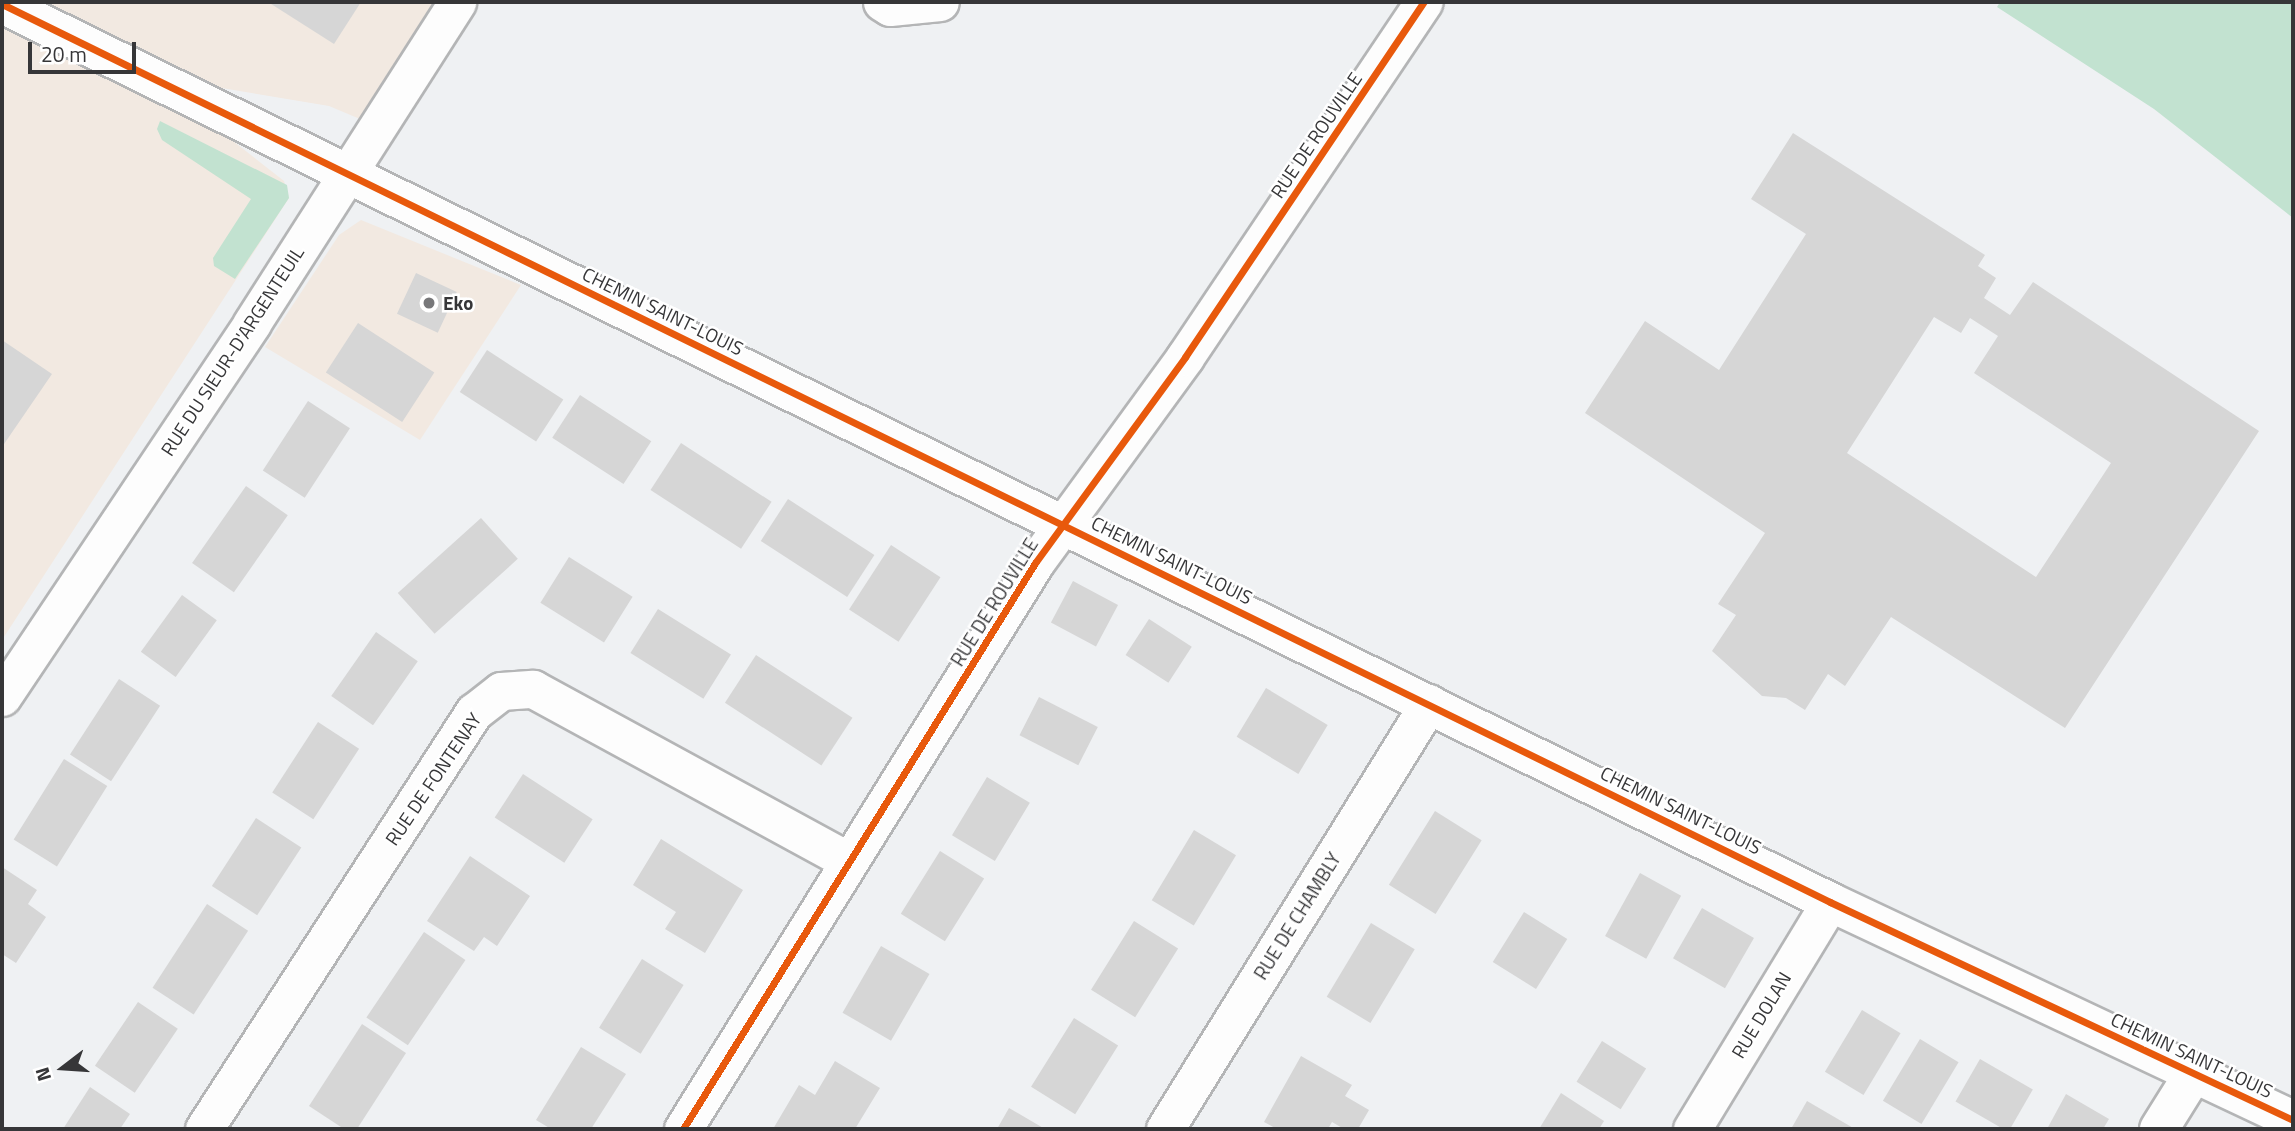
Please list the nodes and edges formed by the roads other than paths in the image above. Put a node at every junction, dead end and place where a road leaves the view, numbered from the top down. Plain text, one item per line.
1 (457, 2) edge
2 (882, 2) edge
3 (940, 2) edge
4 (1424, 2) edge
5 (2, 4) edge
6 (346, 174) junction
7 (1062, 523) junction
8 (2, 697) edge
9 (1429, 703) junction
10 (848, 861) junction
11 (1830, 902) junction
12 (2194, 1073) junction
13 (2293, 1120) edge
14 (204, 1129) edge
15 (683, 1129) edge
16 (1165, 1129) edge
17 (1692, 1129) edge
18 (2159, 1129) edge

1 - 6 street, RUE DU SIEUR-D'ARGENTEUIL
2 - 3 street
4 - 7 street, RUE DE ROUVILLE
5 - 6 street, CHEMIN SAINT-LOUIS
6 - 7 street, CHEMIN SAINT-LOUIS
6 - 8 street, RUE DU SIEUR-D'ARGENTEUIL
7 - 9 street, CHEMIN SAINT-LOUIS
7 - 10 street, RUE DE ROUVILLE
9 - 11 street, CHEMIN SAINT-LOUIS
9 - 16 street, RUE DE CHAMBLY
10 - 14 street, RUE DE FONTENAY
10 - 15 street, RUE DE ROUVILLE
11 - 12 street, CHEMIN SAINT-LOUIS
11 - 17 street, RUE DOLAN
12 - 13 street, CHEMIN SAINT-LOUIS
12 - 18 street

